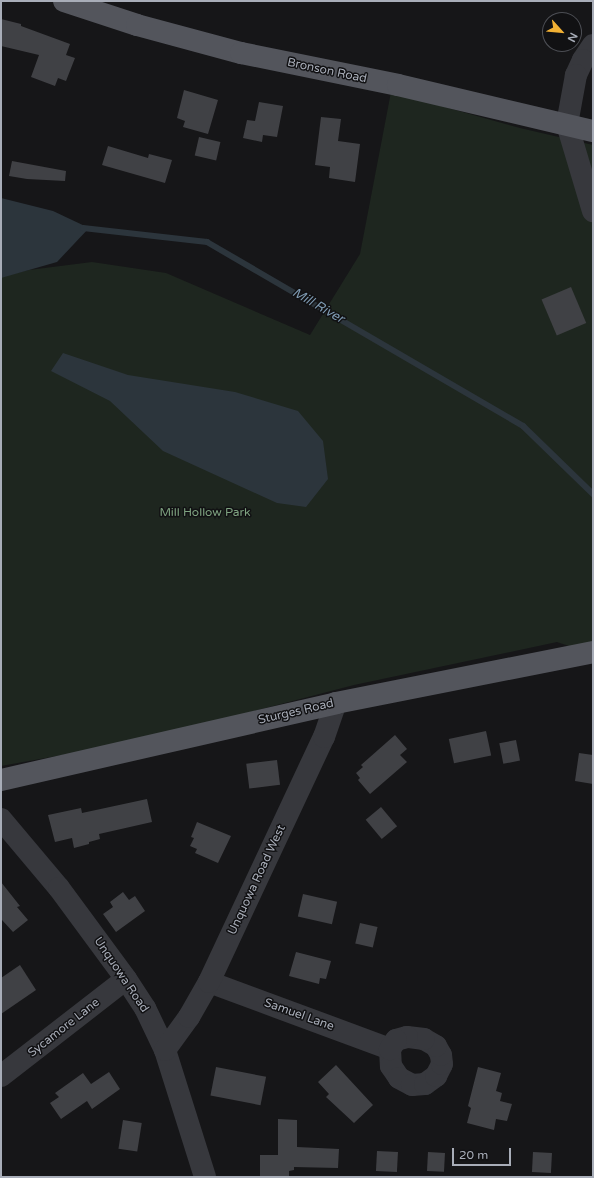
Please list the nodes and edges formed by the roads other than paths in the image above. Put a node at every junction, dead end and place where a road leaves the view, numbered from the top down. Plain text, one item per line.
1 (64, 1) edge
2 (593, 45) edge
3 (567, 124) junction
4 (593, 131) edge
5 (593, 211) edge
6 (593, 652) edge
7 (336, 703) junction
8 (1, 780) edge
9 (1, 819) edge
10 (126, 979) junction
11 (209, 982) junction
12 (390, 1049) dead end
13 (165, 1050) junction
14 (1, 1076) edge
15 (205, 1177) edge

1 - 3 main road, Bronson Road
2 - 3 street
3 - 4 main road, Bronson Road
3 - 5 street
6 - 7 main road, Sturges Road
7 - 8 main road, Sturges Road
7 - 11 street, Unquowa Road West
9 - 10 street, Unquowa Road
10 - 13 street, Unquowa Road
10 - 14 street, Sycamore Lane
11 - 12 street, Samuel Lane
11 - 13 street, Unquowa Road West
13 - 15 street, Unquowa Road

